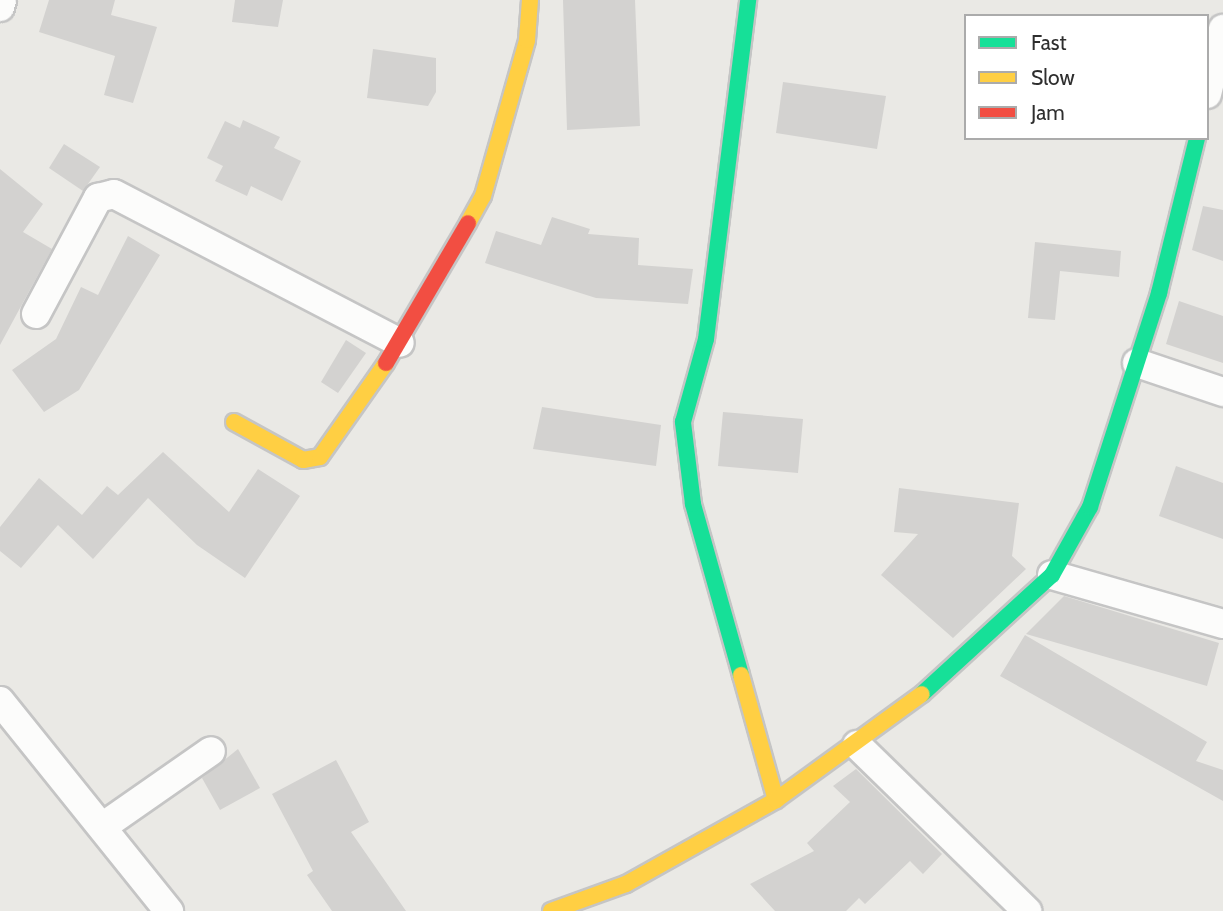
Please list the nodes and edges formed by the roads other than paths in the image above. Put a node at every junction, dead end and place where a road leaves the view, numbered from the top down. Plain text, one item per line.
1 (2, 0) edge
2 (530, 0) edge
3 (748, 0) edge
4 (0, 7) edge
5 (1223, 29) edge
6 (1209, 86) edge
7 (1196, 140) edge
8 (36, 314) dead end
9 (400, 343) junction
10 (1137, 363) junction
11 (1223, 392) edge
12 (234, 422) dead end
13 (1052, 575) junction
14 (1223, 624) edge
15 (0, 701) edge
16 (857, 745) junction
17 (211, 751) dead end
18 (776, 800) junction
19 (105, 824) junction
20 (169, 911) edge
21 (551, 911) edge
22 (1027, 911) edge

1 - 4 street
2 - 9 street
3 - 18 street
5 - 6 street
7 - 10 street
8 - 9 street
9 - 12 street
10 - 11 street
10 - 13 street
13 - 14 street
13 - 16 street
15 - 19 street
16 - 18 street
16 - 22 street
17 - 19 street
18 - 21 street
19 - 20 street

